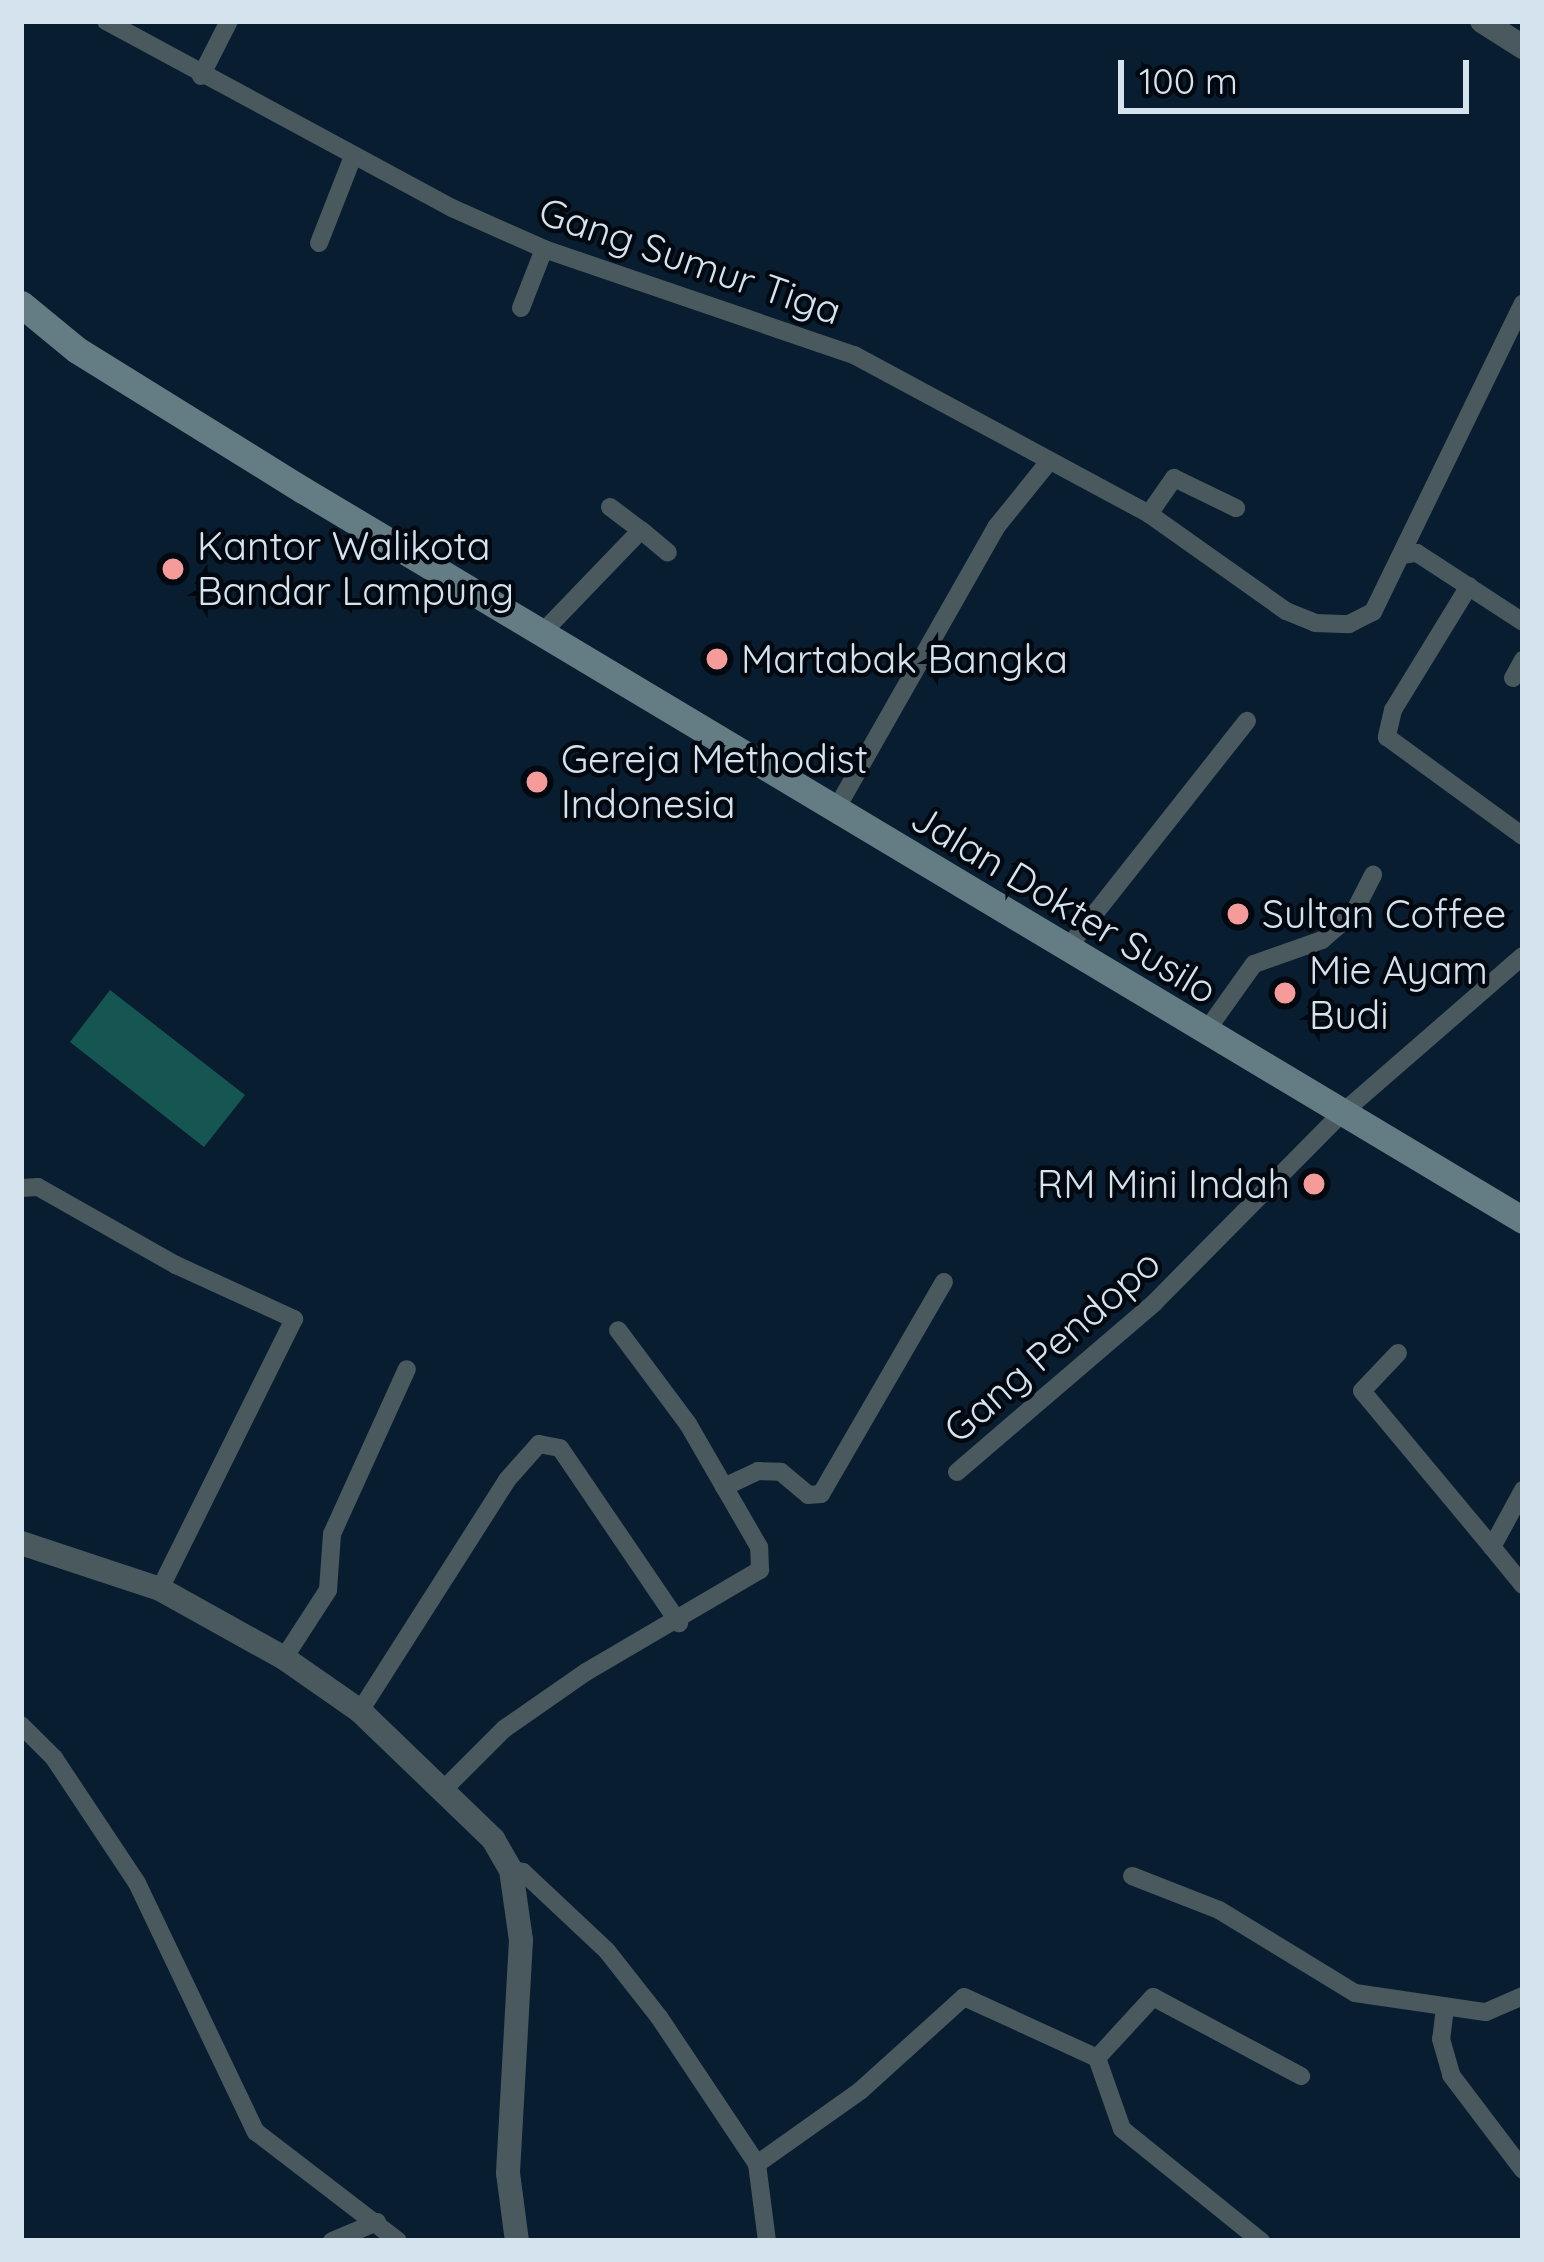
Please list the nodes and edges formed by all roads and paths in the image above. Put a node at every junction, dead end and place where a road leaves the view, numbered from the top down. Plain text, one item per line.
1 (106, 21) edge
2 (229, 21) edge
3 (1482, 21) edge
4 (1523, 47) edge
5 (201, 76) junction
6 (352, 159) junction
7 (319, 243) dead end
8 (544, 249) junction
9 (1523, 302) edge
10 (21, 304) edge
11 (520, 308) dead end
12 (21, 328) edge
13 (76, 350) junction
14 (1047, 464) junction
15 (610, 507) dead end
16 (1236, 508) dead end
17 (1149, 514) junction
18 (641, 530) junction
19 (668, 553) dead end
20 (1402, 555) junction
21 (1469, 586) junction
22 (1523, 622) edge
23 (541, 634) junction
24 (1246, 721) dead end
25 (835, 811) junction
26 (1523, 836) edge
27 (1373, 875) dead end
28 (1066, 950) junction
29 (1523, 956) edge
30 (1204, 1034) junction
31 (1341, 1114) junction
32 (21, 1188) edge
33 (1523, 1220) edge
34 (944, 1282) dead end
35 (618, 1330) dead end
36 (1398, 1353) dead end
37 (407, 1369) dead end
38 (957, 1472) dead end
39 (724, 1487) junction
40 (1523, 1490) edge
41 (21, 1543) edge
42 (1492, 1547) junction
43 (1523, 1585) edge
44 (160, 1588) junction
45 (679, 1623) junction
46 (284, 1658) junction
47 (361, 1711) junction
48 (21, 1725) edge
49 (445, 1788) junction
50 (511, 1870) junction
51 (1132, 1876) dead end
52 (1523, 1996) edge
53 (1445, 2008) junction
54 (1097, 2058) junction
55 (1301, 2076) dead end
56 (757, 2164) junction
57 (1523, 2170) edge
58 (377, 2222) junction
59 (332, 2241) edge
60 (398, 2241) edge
61 (517, 2241) edge
62 (767, 2241) edge
63 (1261, 2241) edge

1 - 5 street, Gang Sumur Tiga
2 - 5 street
3 - 4 street
5 - 6 street, Gang Sumur Tiga
6 - 7 street
6 - 8 street, Gang Sumur Tiga
8 - 11 street
8 - 14 street, Gang Sumur Tiga
9 - 20 street
10 - 13 main road, Jalan Dokter Susilo
12 - 13 main road, Jalan Dokter Susilo
13 - 23 main road, Jalan Dokter Susilo
14 - 17 street, Gang Sumur Tiga
14 - 25 street
15 - 18 street
16 - 17 street
17 - 20 street, Gang Sumur Tiga
18 - 19 street
18 - 23 street
20 - 21 street
21 - 22 street
21 - 26 street
23 - 25 main road, Jalan Dokter Susilo
24 - 28 street
25 - 28 main road, Jalan Dokter Susilo
27 - 30 street
28 - 30 main road, Jalan Dokter Susilo
29 - 31 street, Gang Pendopo
30 - 31 main road, Jalan Dokter Susilo
31 - 33 main road, Jalan Dokter Susilo
31 - 38 street, Gang Pendopo
32 - 44 street
34 - 39 street
35 - 39 street
36 - 42 street
37 - 46 street
39 - 45 street
40 - 42 street
41 - 44 street
42 - 43 street
44 - 46 street
45 - 47 street
45 - 49 street
46 - 47 street
47 - 49 street
48 - 58 street
49 - 50 street
50 - 56 street
50 - 61 street
51 - 53 street
52 - 53 street
53 - 57 street
54 - 55 street
54 - 56 street
54 - 63 street
56 - 62 street
58 - 59 street
58 - 60 street

